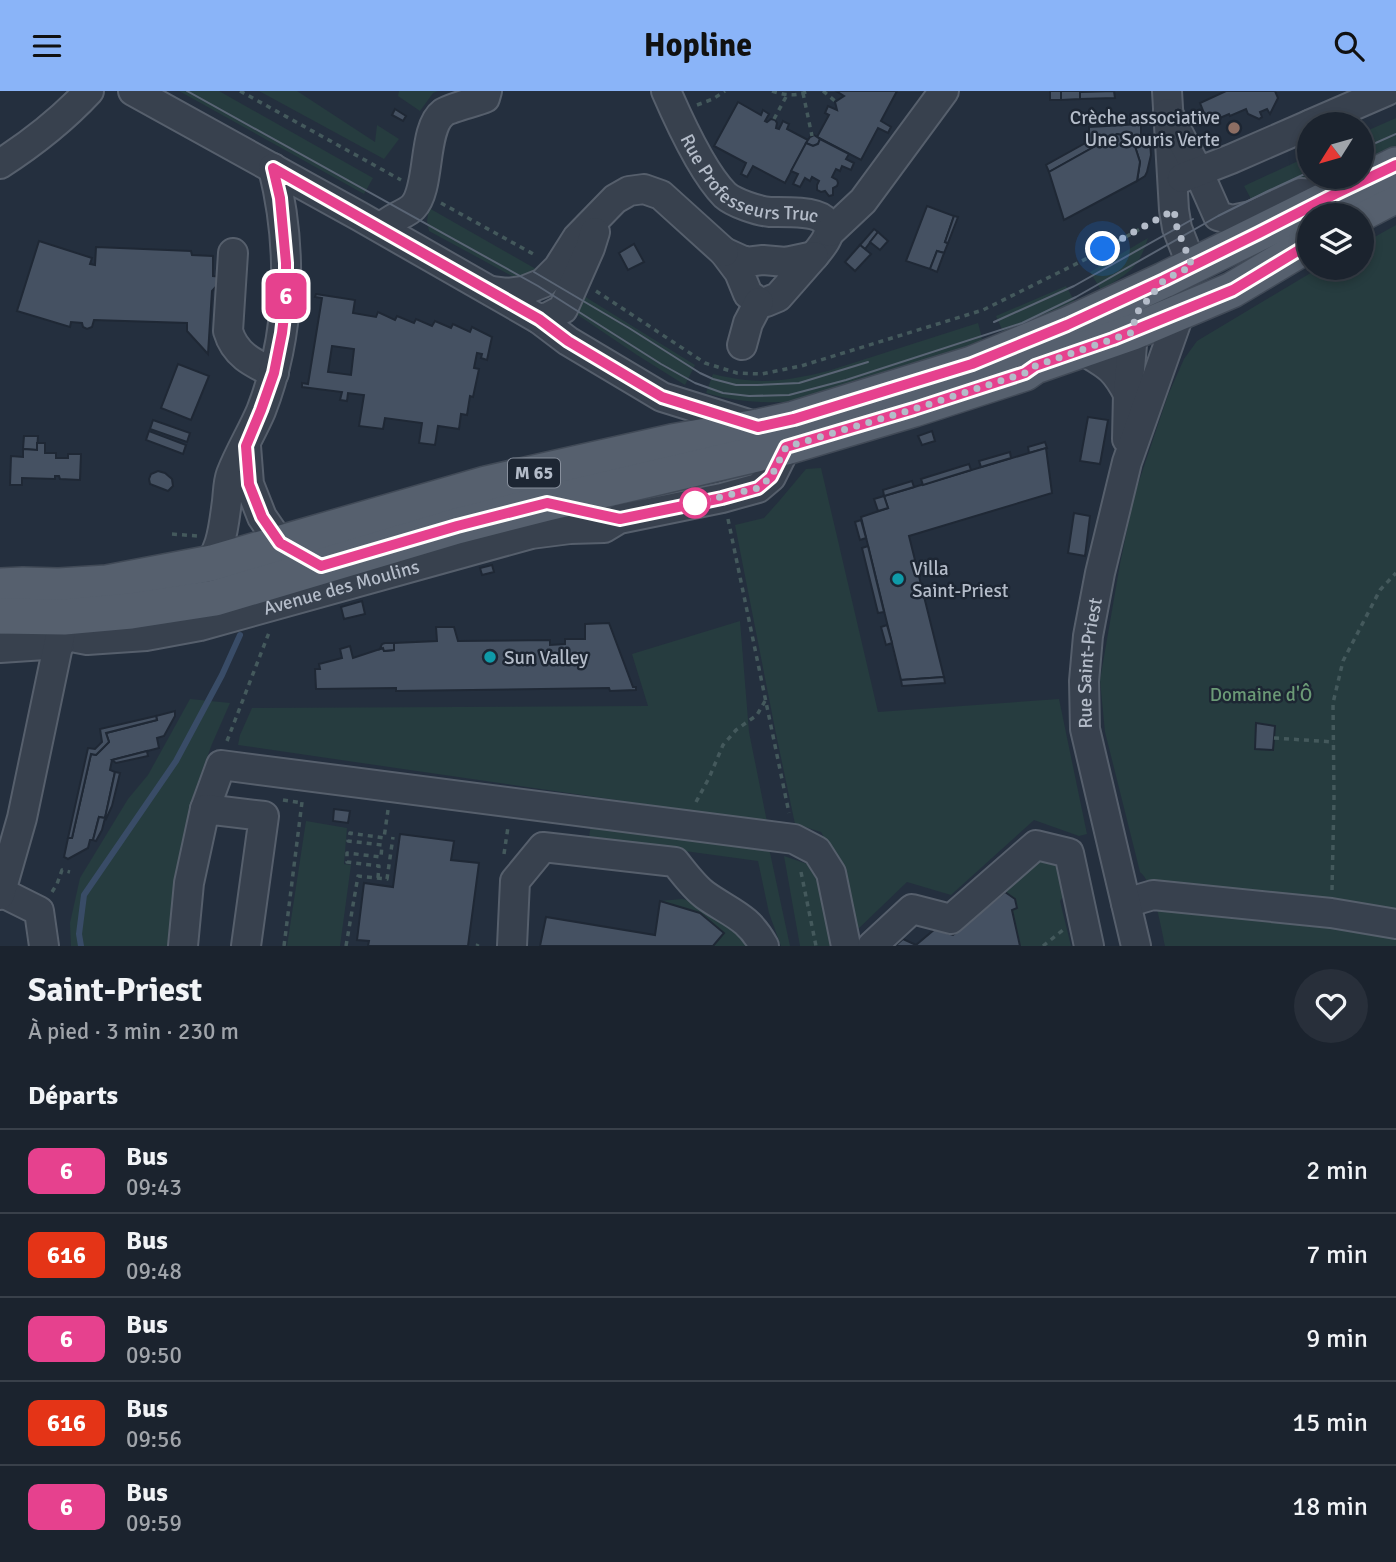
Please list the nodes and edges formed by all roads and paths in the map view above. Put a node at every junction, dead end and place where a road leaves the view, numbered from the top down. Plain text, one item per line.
1 (89, 91) edge
2 (133, 91) edge
3 (240, 91) edge
4 (487, 91) edge
5 (725, 91) edge
6 (772, 91) edge
7 (823, 91) edge
8 (944, 91) edge
9 (1387, 91) edge
10 (805, 92) edge
11 (788, 95) junction
12 (835, 101) dead end
13 (671, 102) edge
14 (1168, 102) edge
15 (1339, 112) edge
16 (774, 119) dead end
17 (1297, 131) edge
18 (812, 136) dead end
19 (0, 164) edge
20 (1396, 165) edge
21 (273, 168) junction
22 (1186, 176) junction
23 (402, 181) dead end
24 (1396, 195) edge
25 (423, 203) junction
26 (1343, 203) edge
27 (1348, 203) edge
28 (1352, 203) edge
29 (1174, 210) junction
30 (601, 213) junction
31 (1218, 216) junction
32 (1297, 224) edge
33 (381, 229) junction
34 (830, 232) junction
35 (1297, 251) edge
36 (724, 252) junction
37 (233, 253) dead end
38 (537, 256) dead end
39 (814, 256) junction
40 (444, 265) junction
41 (1192, 266) junction
42 (591, 288) dead end
43 (491, 291) junction
44 (759, 302) junction
45 (1180, 312) junction
46 (551, 314) junction
47 (1133, 332) junction
48 (742, 345) dead end
49 (1082, 350) junction
50 (274, 373) junction
51 (1128, 394) junction
52 (662, 397) junction
53 (772, 437) junction
54 (672, 442) junction
55 (246, 446) junction
56 (1127, 462) junction
57 (547, 503) junction
58 (726, 514) dead end
59 (620, 519) junction
60 (280, 543) junction
61 (212, 563) junction
62 (321, 566) junction
63 (1396, 573) edge
64 (11, 585) edge
65 (0, 616) edge
66 (270, 628) dead end
67 (62, 632) junction
68 (0, 648) edge
69 (765, 700) junction
70 (1274, 738) dead end
71 (1334, 743) junction
72 (225, 748) dead end
73 (392, 787) junction
74 (277, 799) dead end
75 (205, 809) junction
76 (665, 823) junction
77 (393, 837) dead end
78 (384, 838) junction
79 (794, 839) junction
80 (382, 845) junction
81 (381, 857) junction
82 (379, 866) junction
83 (70, 872) dead end
84 (378, 878) junction
85 (57, 884) dead end
86 (1, 893) edge
87 (1126, 904) junction
88 (1331, 913) junction
89 (1396, 924) edge
90 (44, 946) edge
91 (183, 946) edge
92 (246, 946) edge
93 (284, 946) edge
94 (346, 946) edge
95 (512, 946) edge
96 (764, 946) edge
97 (816, 946) edge
98 (846, 946) edge
99 (872, 946) edge
100 (1089, 946) edge
101 (1136, 946) edge

1 - 19 street
2 - 21 street
3 - 23 path
4 - 25 street
5 - 13 path
6 - 11 path
7 - 12 path
8 - 34 street
9 - 15 street
10 - 11 path
10 - 18 path
11 - 16 path
13 - 34 street, Rue Professeurs Truc
14 - 22 street
17 - 22 street
20 - 27 main road, Avenue des Moulins / M 65
21 - 33 street
21 - 50 street
22 - 29 street
22 - 31 street
24 - 28 main road, Avenue des Moulins / M 65
25 - 33 street
25 - 38 path
25 - 40 street
26 - 31 street
29 - 41 street
29 - 42 path
30 - 36 street, Rue Professeurs Truc
30 - 43 street, Rue Professeurs Truc
30 - 46 street
31 - 41 street
32 - 41 main road, Avenue des Moulins / M 65
33 - 40 street
34 - 39 street, Rue Professeurs Truc
35 - 45 main road, Avenue des Moulins / M 65
36 - 39 street, Rue Professeurs Truc
36 - 44 street, Rue Professeurs Truc
37 - 50 street
39 - 44 street, Rue Professeurs Truc
40 - 43 street
41 - 45 main road
41 - 47 main road
41 - 53 main road, Avenue des Moulins / M 65
43 - 46 street
44 - 48 street
45 - 47 main road, Avenue des Moulins / M 65
45 - 56 street, Rue Saint-Priest
46 - 52 street
47 - 49 main road, Avenue des Moulins / M 65
47 - 51 street, Rue Saint-Priest
49 - 51 street
49 - 53 main road, Avenue des Moulins / M 65
50 - 55 street
51 - 56 street, Rue Saint-Priest
52 - 53 street
52 - 54 street
53 - 54 main road, Avenue des Moulins / M 65
53 - 57 main road, Avenue des Moulins / M 65
53 - 59 street, Avenue des Moulins
54 - 57 street, Avenue des Moulins
54 - 60 main road, Avenue des Moulins / M 65
55 - 60 street
55 - 61 street
56 - 87 street, Rue Saint-Priest
57 - 59 street, Avenue des Moulins
57 - 62 main road, Avenue des Moulins / M 65
58 - 69 path
59 - 67 street, Avenue des Moulins
60 - 61 main road, Avenue des Moulins / M 65
60 - 62 street
61 - 64 main road, Avenue des Moulins / M 65
61 - 67 street, Avenue des Moulins
62 - 67 main road, Avenue des Moulins / M 65
63 - 71 path
64 - 67 street, Avenue des Moulins
65 - 67 main road, Avenue des Moulins / M 65
66 - 72 path
67 - 68 street
67 - 86 street
69 - 76 path
69 - 79 path
70 - 71 path
71 - 88 path
73 - 75 street
73 - 76 street
73 - 78 path
74 - 93 path
75 - 91 street
75 - 92 street
76 - 79 street
77 - 84 path
78 - 80 path
78 - 80 path
79 - 97 path
79 - 98 street
80 - 81 path
81 - 82 path
81 - 82 path
82 - 84 path
83 - 85 path
84 - 94 path
86 - 90 street
87 - 88 street
87 - 101 street, Rue Saint-Priest
88 - 89 street
95 - 96 street
99 - 100 street

